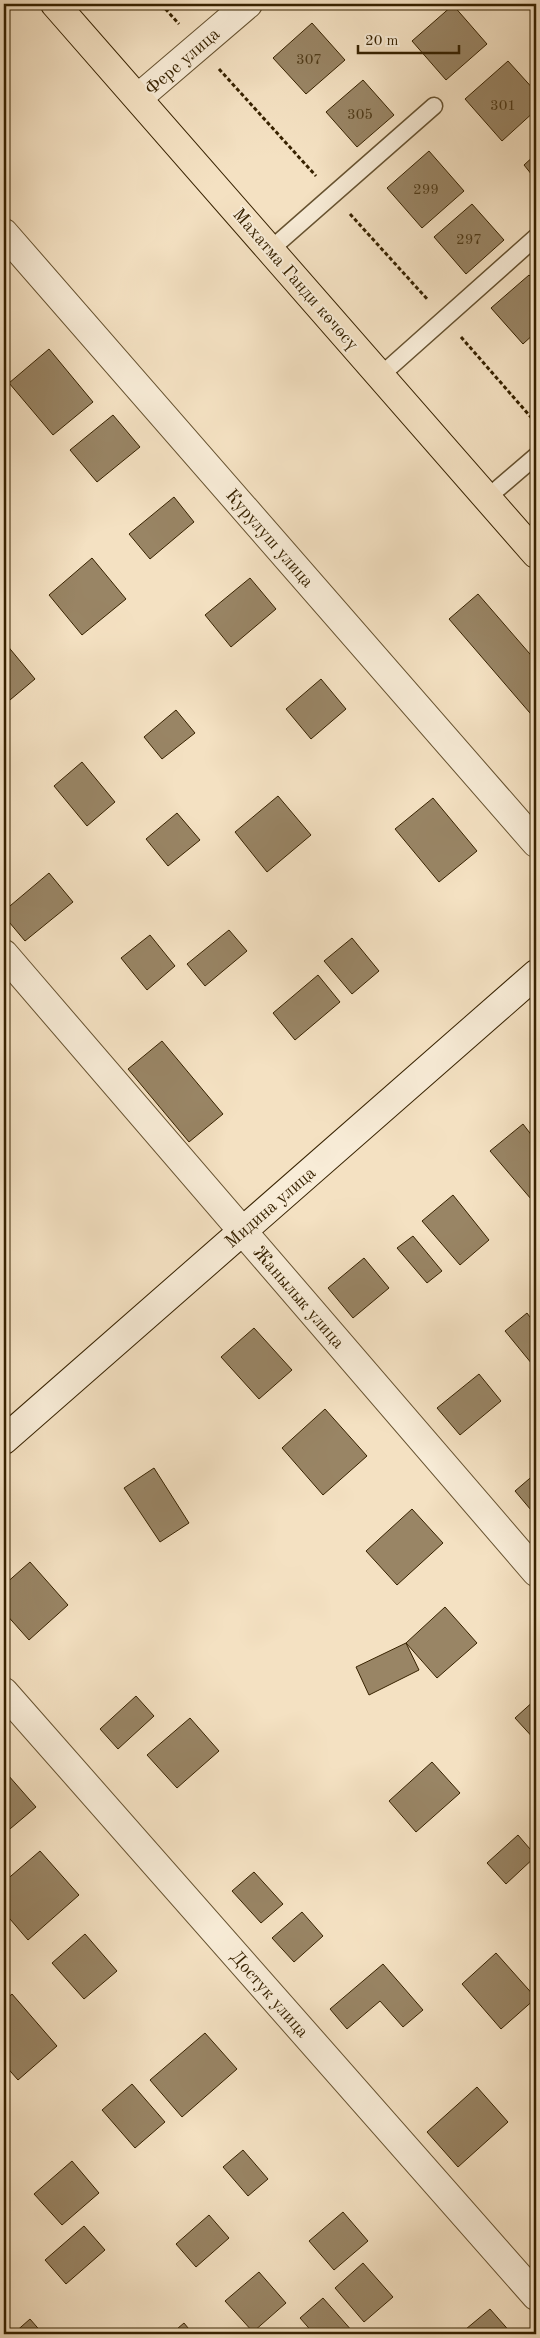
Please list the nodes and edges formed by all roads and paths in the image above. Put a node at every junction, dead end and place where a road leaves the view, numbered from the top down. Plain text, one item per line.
1 (55, 4) edge
2 (248, 4) edge
3 (138, 98) junction
4 (434, 106) dead end
5 (4, 233) edge
6 (536, 237) edge
7 (270, 250) junction
8 (380, 376) junction
9 (536, 456) edge
10 (487, 498) junction
11 (536, 554) edge
12 (536, 843) edge
13 (4, 954) edge
14 (536, 974) edge
15 (242, 1231) junction
16 (4, 1440) edge
17 (536, 1572) edge
18 (4, 1692) edge
19 (536, 2296) edge

1 - 3 main road, Махатма Ганди көчөсү
2 - 3 street, Фере улица
3 - 7 main road, Махатма Ганди көчөсү
4 - 7 lane
5 - 12 street, Курулуш улица
6 - 8 lane
7 - 8 main road, Махатма Ганди көчөсү
8 - 10 main road, Махатма Ганди көчөсү
9 - 10 lane
10 - 11 main road, Махатма Ганди көчөсү
13 - 15 street, Жанылык улица
14 - 15 street, Мидина улица
15 - 16 street, Мидина улица
15 - 17 street, Жанылык улица
18 - 19 street, Достук улица

